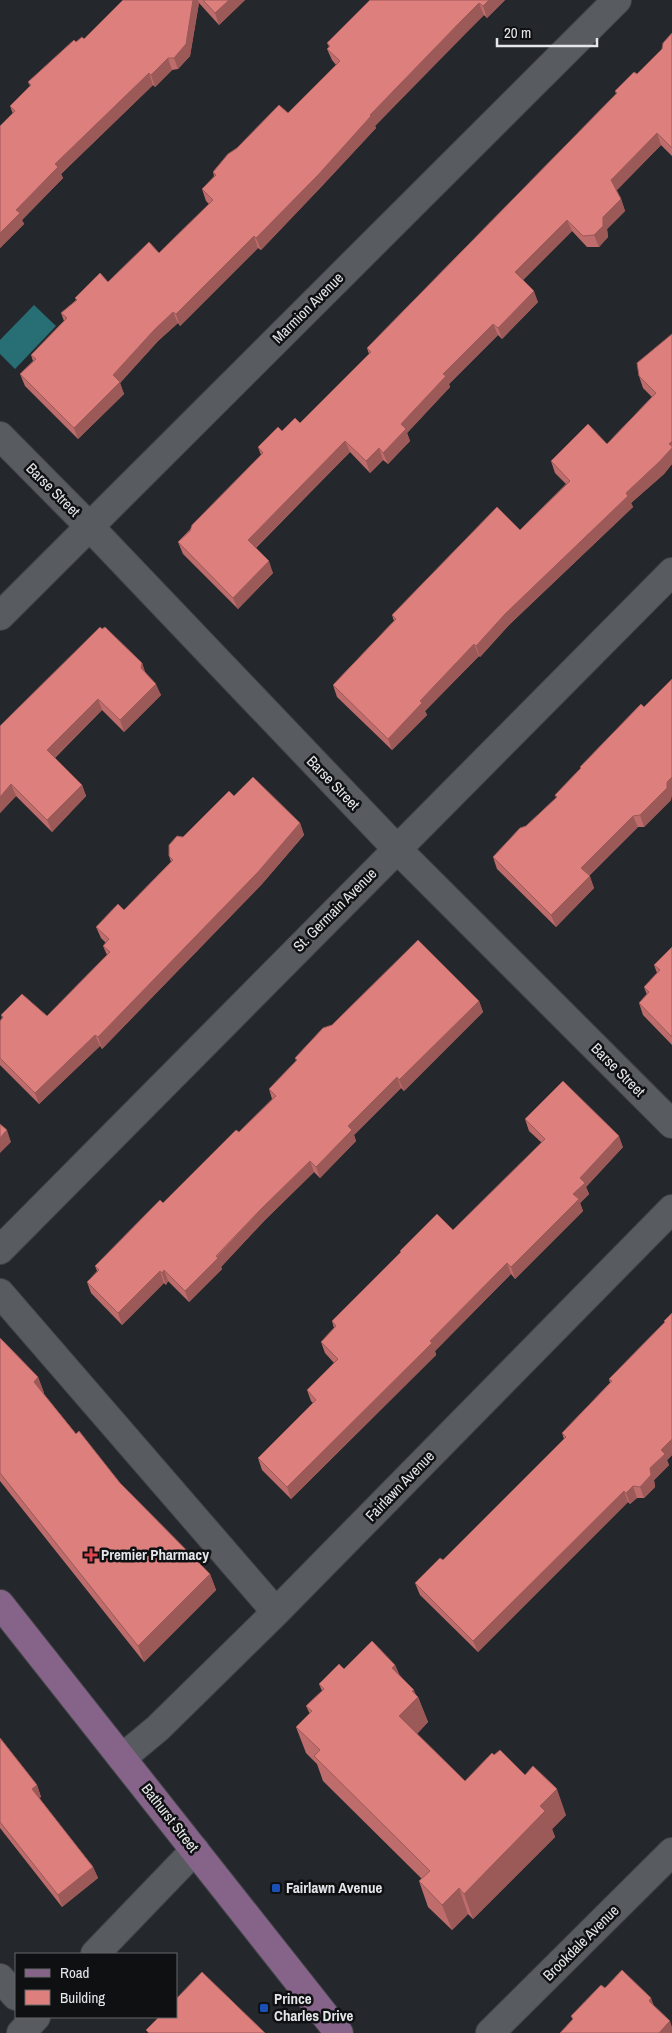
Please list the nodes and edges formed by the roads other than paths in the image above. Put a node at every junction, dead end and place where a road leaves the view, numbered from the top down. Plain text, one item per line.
1 (617, 0) edge
2 (0, 436) edge
3 (89, 526) junction
4 (672, 572) edge
5 (0, 616) edge
6 (396, 848) junction
7 (672, 1124) edge
8 (672, 1209) edge
9 (3, 1242) edge
10 (0, 1292) edge
11 (0, 1604) edge
12 (276, 1612) junction
13 (122, 1758) junction
14 (195, 1850) junction
15 (672, 1852) edge
16 (96, 1953) edge
17 (0, 1978) edge
18 (15, 1995) edge
19 (35, 2018) edge
20 (21, 2033) edge
21 (339, 2033) edge
22 (490, 2033) edge

1 - 3 street, Marmion Avenue
2 - 3 street, Barse Street
3 - 5 street, Marmion Avenue
3 - 6 street, Barse Street
4 - 6 street, St. Germain Avenue
6 - 7 street, Barse Street
6 - 9 street, St. Germain Avenue
8 - 12 street, Fairlawn Avenue
10 - 12 street
11 - 13 main road, Bathurst Street
12 - 13 street, Fairlawn Avenue
13 - 14 main road, Bathurst Street
14 - 16 street
14 - 21 main road, Bathurst Street
15 - 22 street, Brookdale Avenue
17 - 18 street
19 - 20 street

